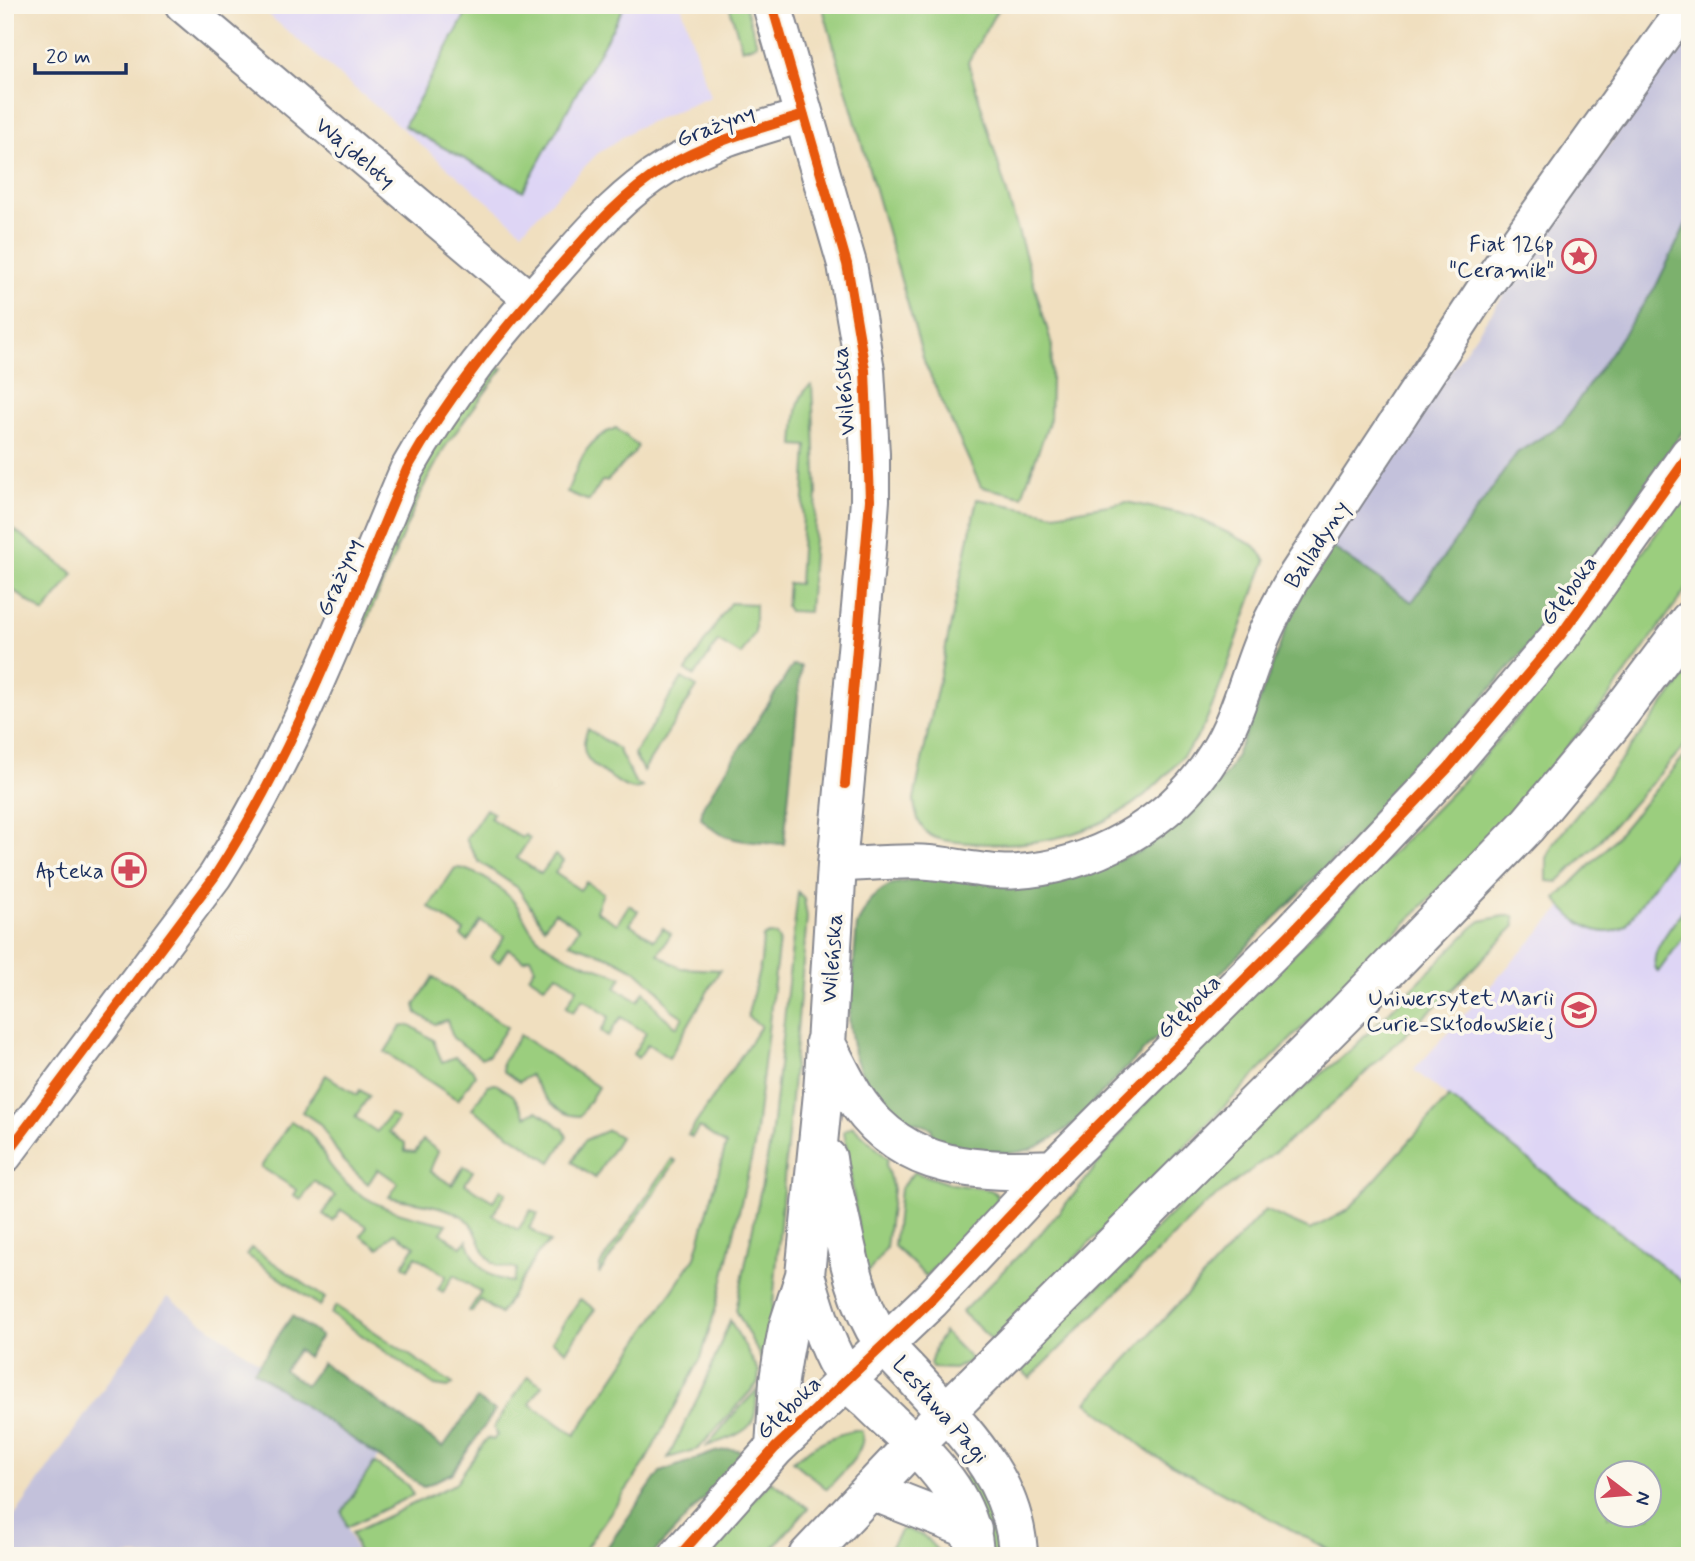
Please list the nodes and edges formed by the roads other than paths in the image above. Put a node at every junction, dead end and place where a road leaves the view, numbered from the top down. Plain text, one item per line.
1 (182, 5) edge
2 (772, 5) edge
3 (1686, 5) edge
4 (804, 115) junction
5 (530, 299) junction
6 (1690, 454) edge
7 (1690, 621) edge
8 (837, 865) junction
9 (825, 1042) junction
10 (823, 1093) junction
11 (5, 1157) edge
12 (1054, 1169) junction
13 (805, 1275) junction
14 (884, 1344) junction
15 (847, 1380) junction
16 (947, 1413) junction
17 (914, 1445) junction
18 (775, 1448) junction
19 (870, 1490) junction
20 (973, 1543) edge
21 (679, 1556) edge
22 (808, 1556) edge
23 (1018, 1556) edge

1 - 5 street, Wajdeloty
2 - 4 street, Wileńska
3 - 8 street, Balladyny
4 - 5 street, Grażyny
4 - 8 street, Wileńska
5 - 11 street, Grażyny
6 - 12 street, Głęboka
7 - 16 street
8 - 9 street, Wileńska
9 - 10 street, Wileńska
9 - 12 street
10 - 13 street, Wileńska
10 - 14 street, Wileńska
12 - 14 street, Głęboka
13 - 15 street, Wileńska
13 - 18 street, Wileńska
14 - 15 street, Głęboka
14 - 16 street, Lesława Pagi
14 - 17 street
15 - 17 street, Lesława Pagi
15 - 18 street, Głęboka
16 - 17 street
16 - 23 street, Lesława Pagi
17 - 19 street
17 - 20 street, Lesława Pagi
18 - 21 street, Głęboka
19 - 20 street, Lesława Pagi
19 - 22 street

